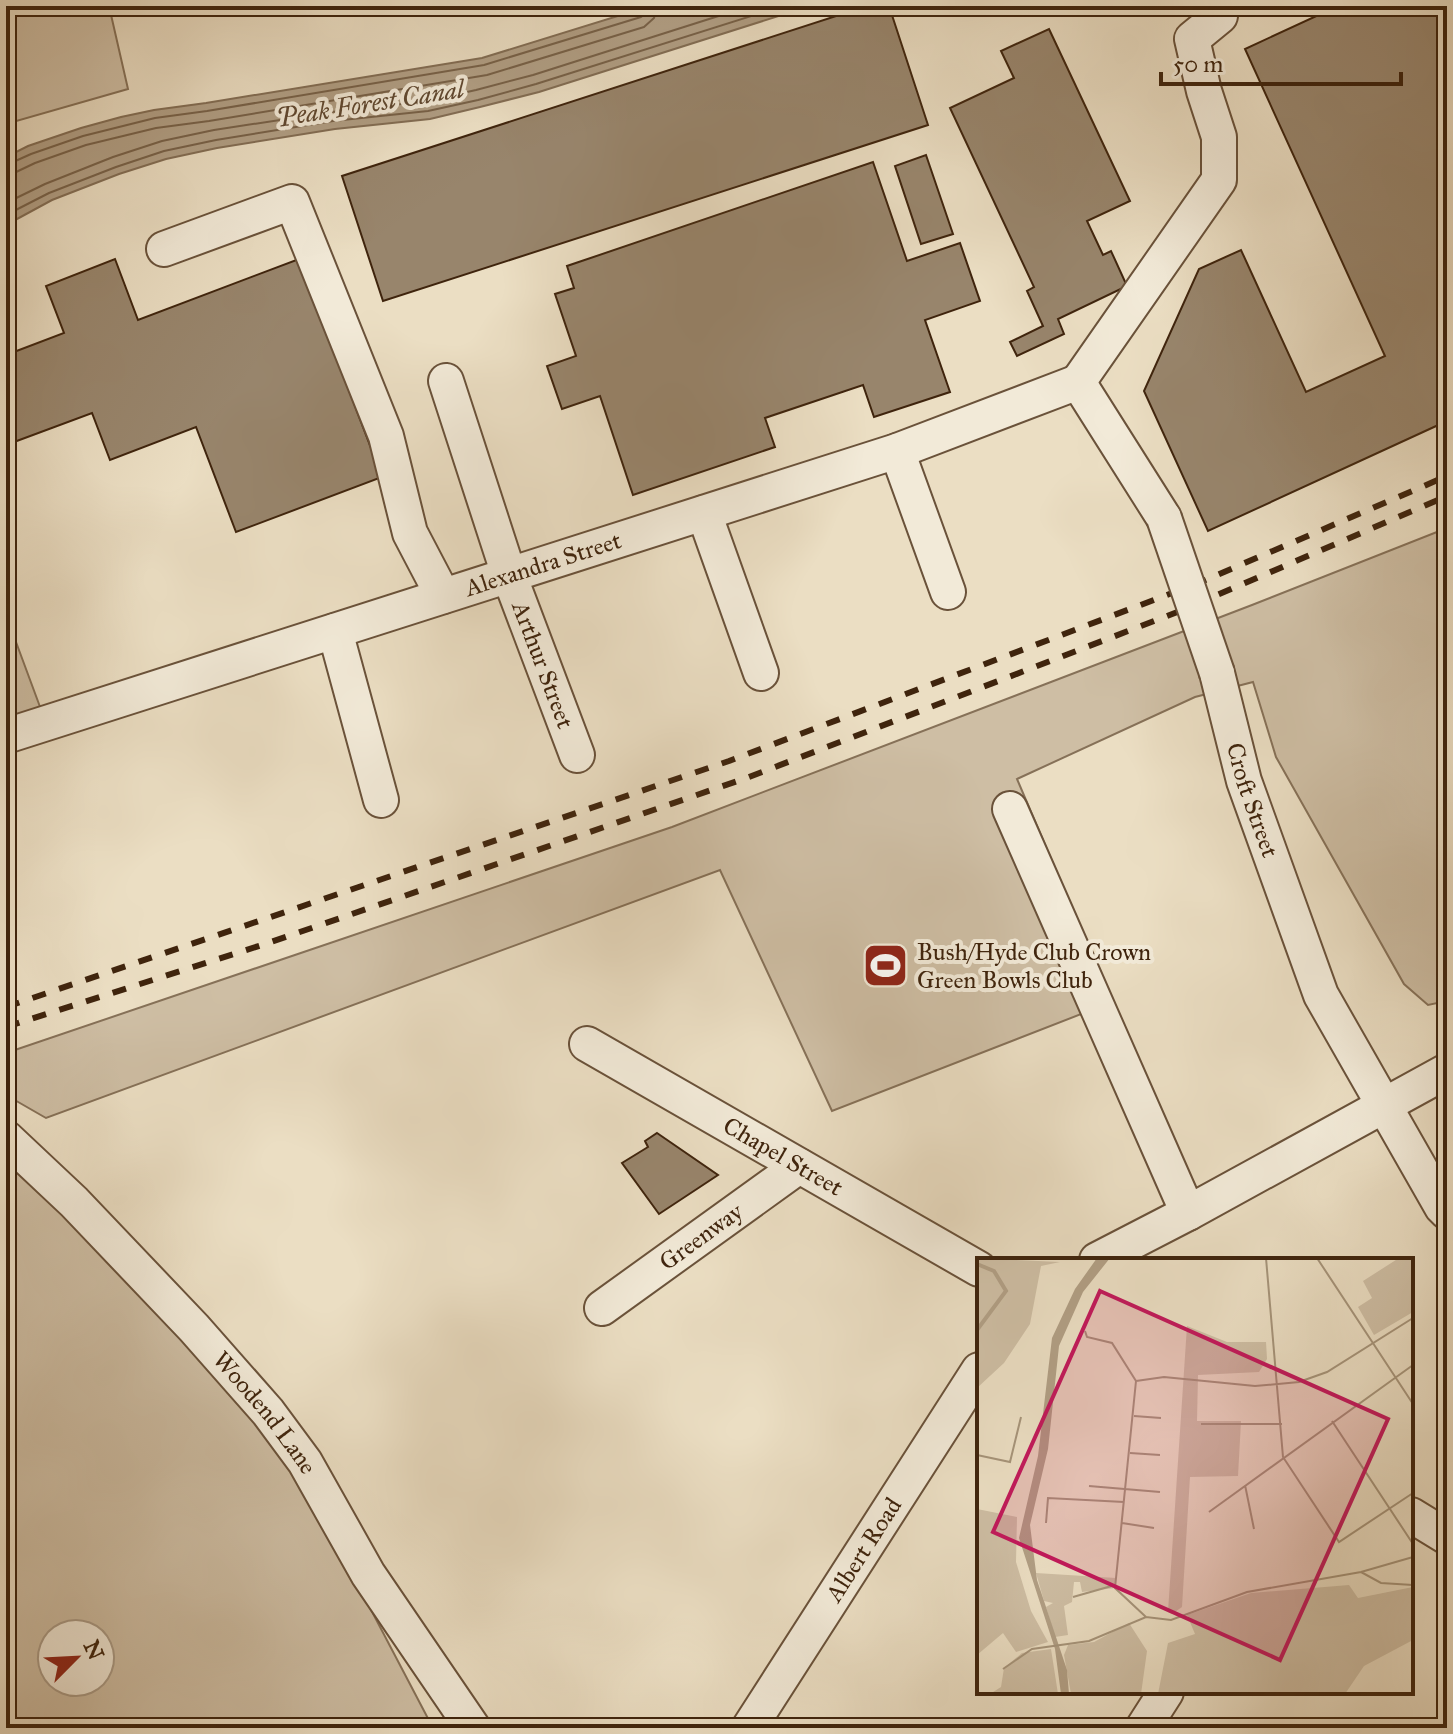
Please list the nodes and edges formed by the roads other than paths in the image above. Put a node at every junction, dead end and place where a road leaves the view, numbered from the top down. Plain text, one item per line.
1 (1220, 16) dead end
2 (164, 249) dead end
3 (446, 381) dead end
4 (1078, 382) junction
5 (897, 451) junction
6 (704, 513) junction
7 (509, 575) junction
8 (948, 592) dead end
9 (443, 596) junction
10 (335, 631) junction
11 (761, 673) dead end
12 (7, 735) edge
13 (577, 755) dead end
14 (381, 800) dead end
15 (1010, 809) dead end
16 (587, 1044) dead end
17 (1447, 1071) edge
18 (1384, 1106) junction
19 (6, 1138) edge
20 (799, 1166) junction
21 (1447, 1212) edge
22 (1188, 1213) junction
23 (1101, 1258) edge
24 (977, 1268) edge
25 (602, 1308) dead end
26 (977, 1373) edge
27 (1413, 1516) edge
28 (1447, 1537) edge
29 (1165, 1694) edge
30 (473, 1728) edge
31 (749, 1728) edge
32 (1143, 1728) edge

1 - 4 street
2 - 9 street
3 - 7 street, Arthur Street
4 - 5 street, Alexandra Street
4 - 18 street, Croft Street, bridge
5 - 6 street, Alexandra Street
5 - 8 street
6 - 7 street, Alexandra Street
6 - 11 street
7 - 9 street, Alexandra Street
7 - 13 street, Arthur Street
9 - 10 street, Alexandra Street
10 - 12 street, Alexandra Street
10 - 14 street
15 - 22 street
16 - 20 street, Chapel Street
17 - 18 street
18 - 21 street, Croft Street
18 - 22 street
19 - 30 street, Woodend Lane
20 - 24 street, Chapel Street
20 - 25 street, Greenway
22 - 23 street
26 - 31 street, Albert Road
27 - 28 street
29 - 32 street

